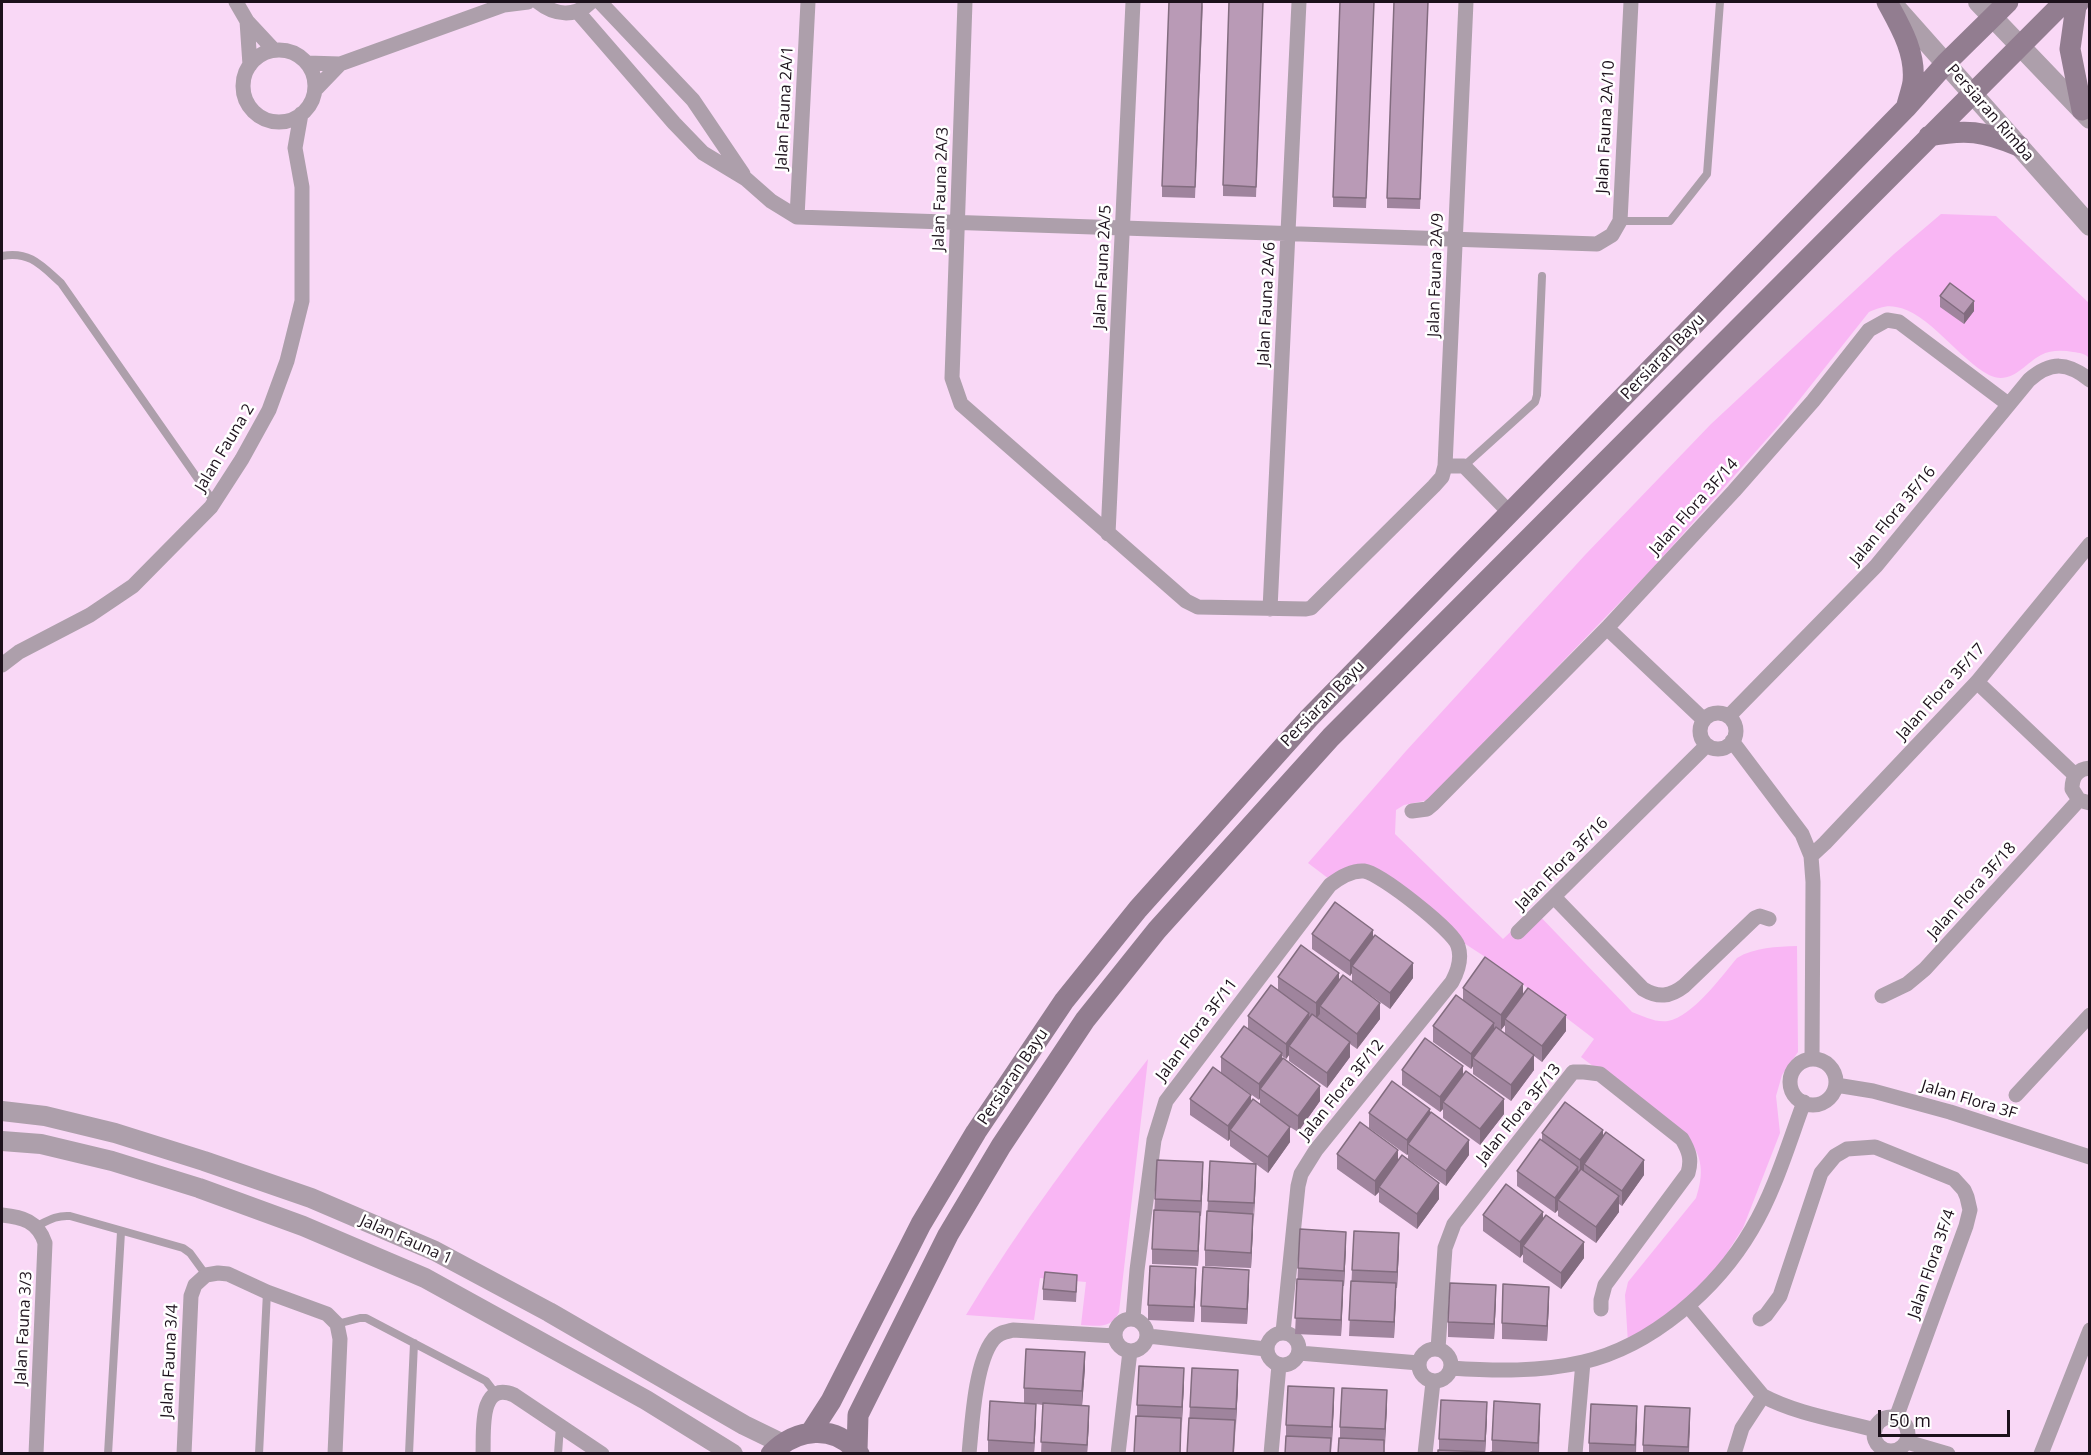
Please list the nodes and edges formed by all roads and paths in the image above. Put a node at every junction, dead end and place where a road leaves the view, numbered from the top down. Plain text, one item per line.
1 (236, 2) edge
2 (528, 2) edge
3 (538, 2) edge
4 (591, 2) edge
5 (600, 2) edge
6 (808, 2) edge
7 (965, 2) edge
8 (1133, 2) edge
9 (1299, 2) edge
10 (1466, 2) edge
11 (1630, 2) edge
12 (1720, 2) edge
13 (1889, 2) edge
14 (1978, 2) edge
15 (2008, 2) edge
16 (2064, 2) edge
17 (2079, 2) edge
18 (505, 3) edge
19 (577, 11) junction
20 (1992, 18) junction
21 (247, 21) junction
22 (2019, 47) junction
23 (274, 50) junction
24 (307, 63) junction
25 (1946, 63) junction
26 (340, 64) junction
27 (250, 65) junction
28 (315, 90) junction
29 (1972, 92) junction
30 (1906, 108) junction
31 (301, 114) junction
32 (2086, 115) edge
33 (275, 122) junction
34 (1929, 136) junction
35 (2019, 146) junction
36 (295, 148) junction
37 (746, 179) junction
38 (797, 217) junction
39 (1620, 221) junction
40 (958, 222) junction
41 (2090, 226) edge
42 (1123, 227) junction
43 (1288, 233) junction
44 (1455, 238) junction
45 (2, 256) edge
46 (1542, 276) dead end
47 (2090, 380) edge
48 (2008, 404) junction
49 (1445, 466) junction
50 (1464, 466) junction
51 (214, 502) junction
52 (1510, 513) junction
53 (1108, 534) junction
54 (2090, 544) edge
55 (1270, 609) junction
56 (1607, 628) junction
57 (2, 665) edge
58 (1977, 682) junction
59 (1729, 716) junction
60 (1704, 720) junction
61 (1732, 741) junction
62 (1707, 745) junction
63 (2090, 768) edge
64 (2075, 775) junction
65 (2084, 802) edge
66 (1412, 811) dead end
67 (1811, 856) junction
68 (1555, 898) junction
69 (1416, 904) joint
70 (1769, 919) dead end
71 (1518, 932) dead end
72 (1882, 996) dead end
73 (2090, 1015) edge
74 (1812, 1059) junction
75 (1836, 1085) junction
76 (2016, 1095) dead end
77 (1804, 1102) junction
78 (2, 1111) edge
79 (2, 1142) edge
80 (2090, 1157) edge
81 (2, 1215) edge
82 (37, 1226) junction
83 (121, 1232) junction
84 (206, 1275) junction
85 (267, 1292) junction
86 (1688, 1306) junction
87 (1601, 1309) dead end
88 (1132, 1318) junction
89 (1760, 1319) dead end
90 (337, 1324) junction
91 (2090, 1330) edge
92 (1283, 1332) junction
93 (1115, 1336) junction
94 (1148, 1336) junction
95 (414, 1343) junction
96 (1266, 1349) junction
97 (1438, 1349) junction
98 (1130, 1351) junction
99 (1299, 1353) junction
100 (1583, 1362) junction
101 (1419, 1363) junction
102 (1279, 1365) junction
103 (1451, 1368) junction
104 (1433, 1382) junction
105 (496, 1394) junction
106 (1763, 1396) junction
107 (1896, 1418) junction
108 (560, 1426) junction
109 (1875, 1430) junction
110 (811, 1432) junction
111 (1906, 1442) junction
112 (776, 1448) edge
113 (858, 1452) edge
114 (1886, 1452) edge
115 (36, 1454) edge
116 (108, 1454) edge
117 (184, 1454) edge
118 (259, 1454) edge
119 (335, 1454) edge
120 (409, 1454) edge
121 (483, 1454) edge
122 (558, 1454) edge
123 (602, 1454) edge
124 (733, 1454) edge
125 (969, 1454) edge
126 (1118, 1454) edge
127 (1271, 1454) edge
128 (1425, 1454) edge
129 (1575, 1454) edge
130 (1734, 1454) edge
131 (1948, 1454) edge
132 (2041, 1454) edge

1 - 21 street
2 - 18 street
3 - 19 street
4 - 19 street
5 - 37 street
6 - 38 street, Jalan Fauna 2A/1
7 - 40 street, Jalan Fauna 2A/3
8 - 42 street, Jalan Fauna 2A/5
9 - 43 street, Jalan Fauna 2A/6
10 - 44 street, Jalan Fauna 2A/9
11 - 39 street, Jalan Fauna 2A/10
12 - 39 lane
13 - 25 street, Persiaran Rimba
13 - 30 main road
14 - 20 street
15 - 20 main road, Persiaran Bayu
16 - 22 main road, Persiaran Bayu
17 - 32 main road
18 - 26 street
19 - 37 street
20 - 22 street
20 - 25 main road, Persiaran Bayu
21 - 23 street
21 - 27 street, Jalan Fauna 2
22 - 29 main road, Persiaran Bayu
22 - 32 street
23 - 24 street
23 - 27 street
24 - 26 street
24 - 28 street
25 - 29 street, Persiaran Rimba
25 - 30 main road, Persiaran Bayu
26 - 28 street, Jalan Fauna 2
27 - 33 street, Jalan Fauna 2
28 - 31 street, Jalan Fauna 2
29 - 34 main road, Persiaran Bayu
29 - 35 street, Persiaran Rimba
30 - 52 main road, Persiaran Bayu
31 - 33 street
31 - 36 street, Jalan Fauna 2
33 - 36 street, Jalan Fauna 2
34 - 35 main road
34 - 113 main road, Persiaran Bayu
35 - 41 street, Persiaran Rimba
36 - 51 street, Jalan Fauna 2
37 - 38 street
38 - 40 street
39 - 44 street
40 - 42 street
40 - 53 street, Jalan Fauna 2A/3
42 - 43 street
42 - 53 street, Jalan Fauna 2A/5
43 - 44 street
43 - 55 street, Jalan Fauna 2A/6
44 - 49 street, Jalan Fauna 2A/9
45 - 51 lane
46 - 50 lane
47 - 48 street, Jalan Flora 3F/16
48 - 56 street, Jalan Flora 3F/14
48 - 59 street, Jalan Flora 3F/16
49 - 50 street
49 - 55 street
50 - 52 street
51 - 57 street, Jalan Fauna 2
52 - 110 main road, Persiaran Bayu
53 - 55 street
54 - 58 street, Jalan Flora 3F/17
56 - 60 street
56 - 66 street, Jalan Flora 3F/14
58 - 64 street
58 - 67 street, Jalan Flora 3F/17
59 - 60 street
59 - 61 street
60 - 62 street
61 - 62 street
61 - 67 street
62 - 68 street, Jalan Flora 3F/16
63 - 64 street
64 - 65 street
65 - 72 street, Jalan Flora 3F/18
67 - 74 street
68 - 70 street
68 - 71 street, Jalan Flora 3F/16
69 - 88 street, Jalan Flora 3F/11
69 - 92 street, Jalan Flora 3F/12
73 - 76 street
74 - 75 street
74 - 77 street
75 - 77 street
75 - 80 street, Jalan Flora 3F
77 - 86 street
78 - 112 street, Jalan Fauna 1
79 - 124 street
81 - 82 street
82 - 83 lane
82 - 115 street, Jalan Fauna 3/3
83 - 84 lane
83 - 116 lane
84 - 85 street
84 - 117 street, Jalan Fauna 3/4
85 - 90 street
85 - 118 lane
86 - 100 street
86 - 106 street
87 - 97 street, Jalan Flora 3F/13
88 - 93 street
88 - 94 street
89 - 107 street, Jalan Flora 3F/4
90 - 95 lane
90 - 119 street
91 - 132 street
92 - 96 street
92 - 99 street
93 - 98 street
93 - 125 street
94 - 96 street
94 - 98 street
95 - 105 lane
95 - 120 lane
96 - 102 street
97 - 101 street
97 - 103 street
98 - 126 street
99 - 101 street
99 - 102 street
100 - 103 street
100 - 129 street
101 - 104 street
102 - 127 street
103 - 104 street
104 - 128 street
105 - 108 street
105 - 121 street
106 - 109 street
106 - 130 street
107 - 109 street
107 - 111 street
108 - 122 lane
108 - 123 street
109 - 114 street
110 - 112 main road
110 - 113 main road
111 - 114 street
111 - 131 street

